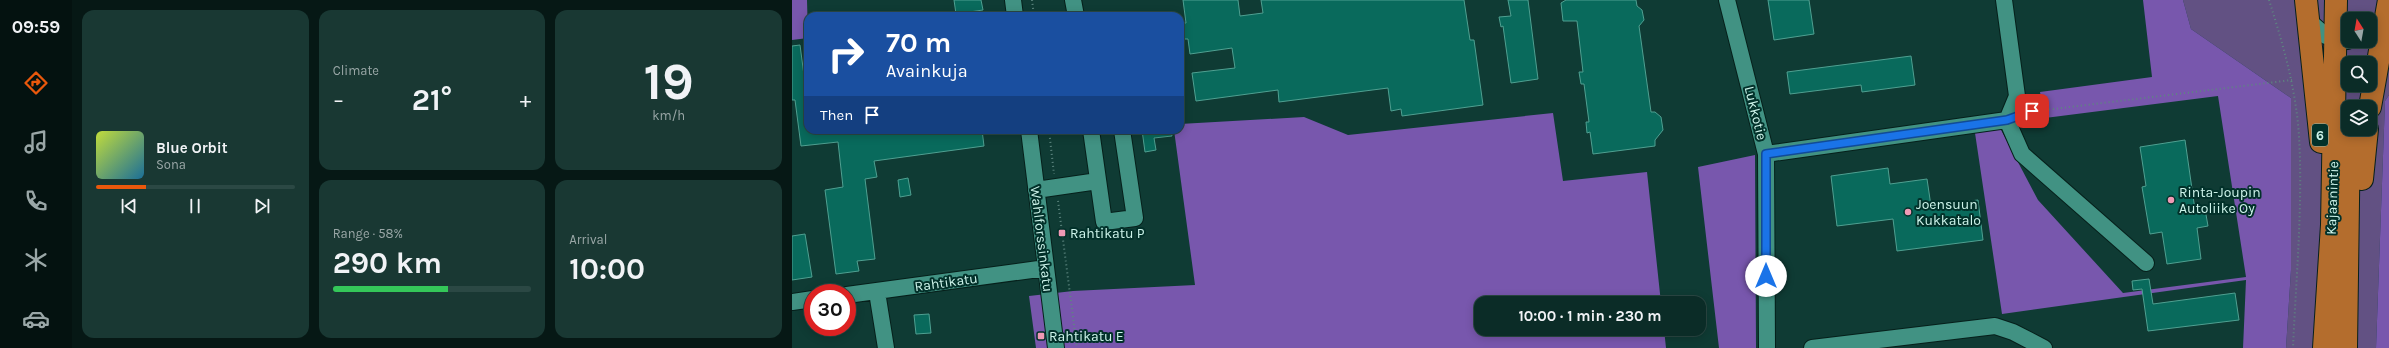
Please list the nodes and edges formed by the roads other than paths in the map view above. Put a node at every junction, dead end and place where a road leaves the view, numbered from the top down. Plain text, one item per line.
1 (1013, 0) edge
2 (1073, 0) edge
3 (1727, 0) edge
4 (2004, 0) edge
5 (2306, 0) edge
6 (2336, 0) edge
7 (2351, 0) edge
8 (1014, 12) edge
9 (1075, 12) edge
10 (2351, 12) edge
11 (2381, 18) edge
12 (2309, 21) junction
13 (2341, 22) edge
14 (2341, 39) edge
15 (2344, 48) edge
16 (2371, 100) edge
17 (2032, 111) road end
18 (2007, 120) junction
19 (1029, 134) edge
20 (1092, 134) edge
21 (1123, 134) edge
22 (2349, 136) edge
23 (2366, 136) edge
24 (1766, 154) junction
25 (1098, 181) junction
26 (1036, 190) junction
27 (2146, 263) dead end
28 (1046, 268) junction
29 (2328, 271) junction
30 (2347, 288) junction
31 (877, 292) junction
32 (856, 294) edge
33 (804, 301) edge
34 (792, 302) edge
35 (1930, 341) edge
36 (886, 348) edge
37 (1056, 348) edge
38 (1767, 348) edge
39 (1812, 348) edge
40 (2044, 348) edge
41 (2324, 348) edge
42 (2346, 348) edge

1 - 8 street
2 - 9 street
3 - 24 street, Lukkotie
4 - 18 street
5 - 12 highway, 6
6 - 13 highway, Kajaanintie / 6
7 - 10 highway
11 - 16 highway
12 - 14 street
12 - 29 highway, 6
15 - 29 highway, Kajaanintie / 6
17 - 18 street
18 - 24 street
18 - 27 street
19 - 26 street, Wahlforssinkatu
20 - 25 street
21 - 25 street
22 - 30 highway, Kajaanintie / 6
23 - 30 highway
24 - 38 street, Lukkotie
25 - 26 street
26 - 28 street, Wahlforssinkatu
28 - 31 street, Rahtikatu
28 - 37 street, Wahlforssinkatu
29 - 41 highway, Kajaanintie / 6
30 - 42 highway, Kajaanintie / 6
31 - 32 street, Rahtikatu
31 - 36 street
33 - 34 street
35 - 39 street
35 - 40 street

